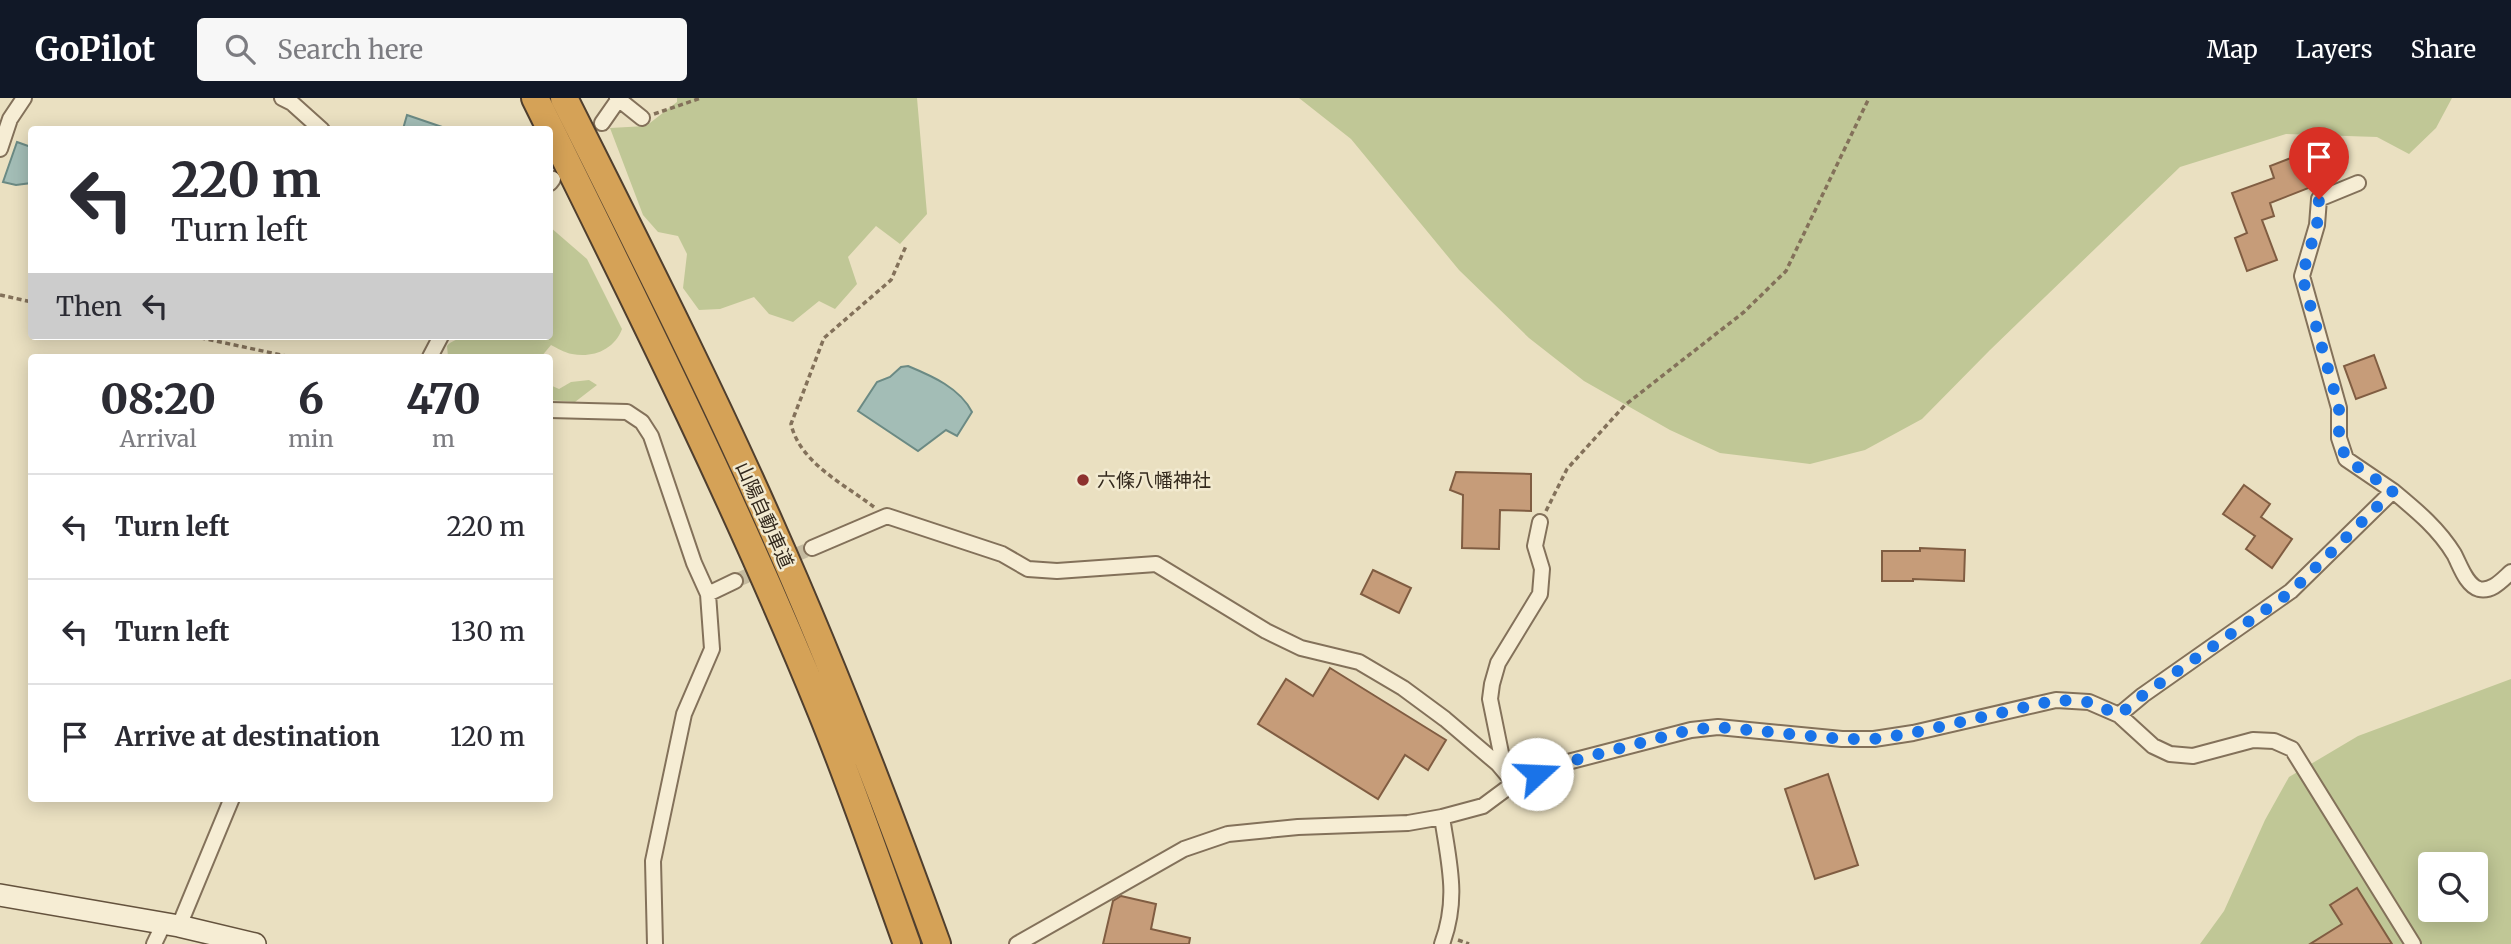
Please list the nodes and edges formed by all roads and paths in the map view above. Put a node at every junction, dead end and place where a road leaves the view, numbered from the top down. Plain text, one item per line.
1 (24, 98) edge
2 (282, 98) edge
3 (535, 98) edge
4 (564, 98) edge
5 (701, 98) edge
6 (1870, 98) edge
7 (618, 99) edge
8 (642, 118) joint
9 (601, 123) dead end
10 (318, 126) edge
11 (549, 126) edge
12 (553, 134) edge
13 (0, 149) edge
14 (2358, 183) dead end
15 (906, 246) dead end
16 (0, 295) edge
17 (28, 301) edge
18 (211, 340) edge
19 (277, 354) edge
20 (553, 410) edge
21 (2393, 491) junction
22 (887, 516) junction
23 (1541, 522) joint
24 (813, 548) tunnel mouth
25 (2511, 572) edge
26 (735, 581) tunnel mouth
27 (708, 594) junction
28 (2119, 715) junction
29 (1498, 764) junction
30 (1514, 783) junction
31 (230, 802) edge
32 (1442, 817) junction
33 (0, 895) edge
34 (172, 925) junction
35 (154, 944) edge
36 (255, 944) edge
37 (655, 944) edge
38 (907, 944) edge
39 (937, 944) edge
40 (1017, 944) edge
41 (1442, 944) edge
42 (2413, 944) edge

1 - 13 street
2 - 10 street
3 - 11 highway, 山陽自動車道
4 - 39 highway, 山陽自動車道
5 - 8 path
6 - 23 path
7 - 8 street
7 - 9 street
12 - 38 highway, 山陽自動車道
14 - 21 street
15 - 22 path
16 - 17 path
18 - 19 path
20 - 27 street
21 - 25 street
21 - 28 street
22 - 24 street
22 - 29 street
23 - 29 street
26 - 27 street
27 - 37 street
28 - 30 street
28 - 42 street
29 - 30 street
30 - 32 street
31 - 34 street
32 - 40 street
32 - 41 street
33 - 34 street
34 - 35 street
34 - 36 street

